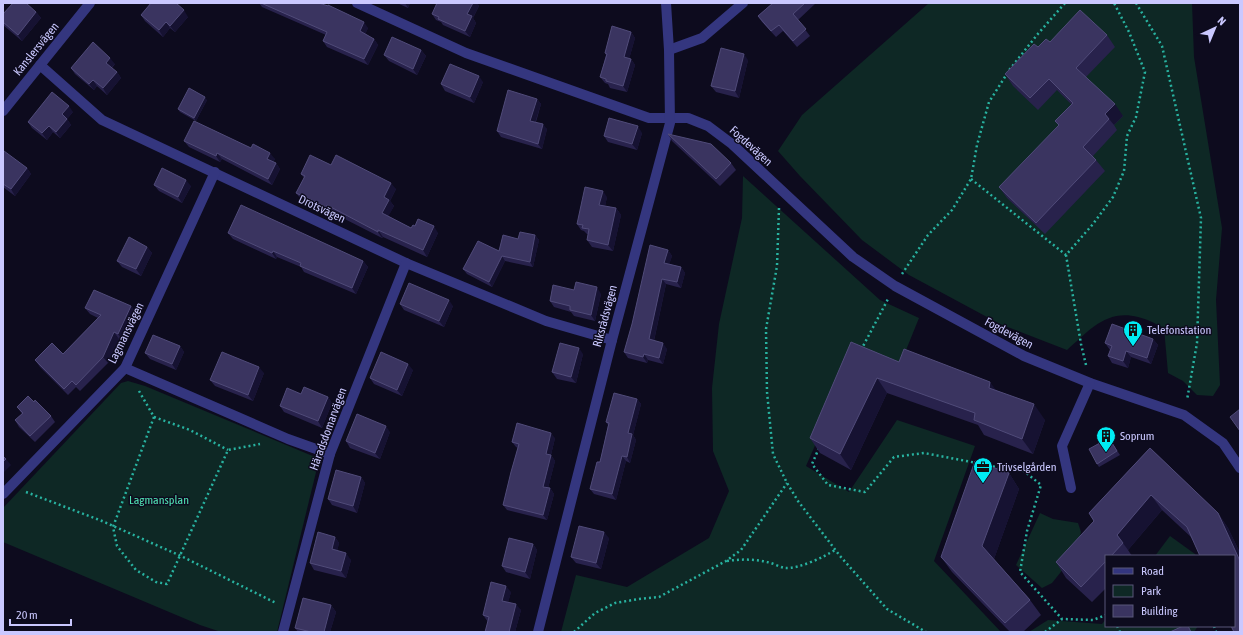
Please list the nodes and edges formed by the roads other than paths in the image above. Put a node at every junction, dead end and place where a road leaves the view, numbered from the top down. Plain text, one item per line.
1 (90, 3) edge
2 (357, 3) edge
3 (666, 3) edge
4 (743, 3) edge
5 (669, 50) junction
6 (40, 65) junction
7 (3, 111) edge
8 (670, 117) junction
9 (215, 172) junction
10 (406, 263) junction
11 (612, 340) junction
12 (125, 368) junction
13 (1090, 383) junction
14 (330, 454) junction
15 (1240, 468) edge
16 (1071, 488) dead end
17 (3, 494) edge
18 (283, 632) edge
19 (538, 632) edge

1 - 6 street, Kanslersvägen
2 - 8 street, Fogdevägen
3 - 5 street, Riksrådsvägen
4 - 5 street
5 - 8 street, Riksrådsvägen
6 - 7 street, Kanslersvägen
6 - 9 street, Drotsvägen
8 - 11 street, Riksrådsvägen
8 - 13 street, Fogdevägen
9 - 10 street, Drotsvägen
9 - 12 street, Lagmansvägen
10 - 11 street, Drotsvägen
10 - 14 street, Häradsdomarvägen
11 - 19 street, Riksrådsvägen
12 - 14 street
12 - 17 street, Lagmansvägen
13 - 15 street, Fogdevägen
13 - 16 street
14 - 18 street, Häradsdomarvägen

